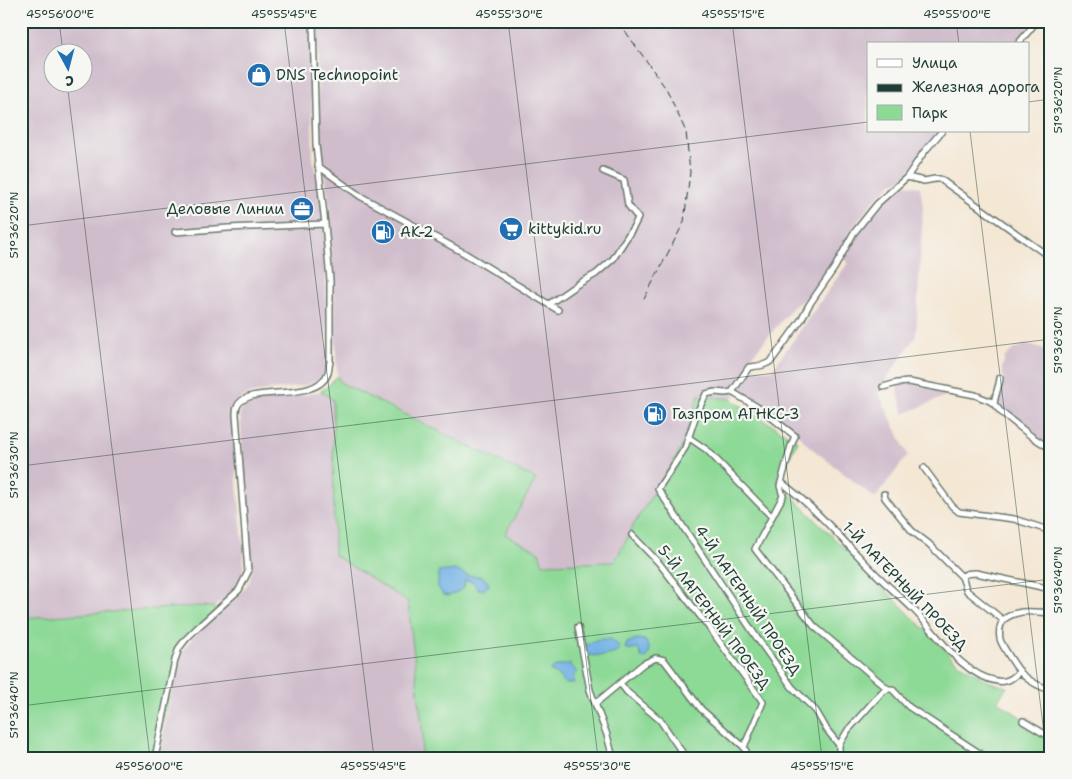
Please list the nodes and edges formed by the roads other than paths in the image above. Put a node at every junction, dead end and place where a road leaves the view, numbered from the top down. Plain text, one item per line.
1 (313, 21) edge
2 (1037, 21) edge
3 (1020, 42) edge
4 (941, 132) edge
5 (318, 166) junction
6 (603, 171) dead end
7 (907, 177) junction
8 (325, 224) junction
9 (175, 232) dead end
10 (1051, 258) edge
11 (549, 304) junction
12 (558, 310) dead end
13 (1000, 378) dead end
14 (884, 387) dead end
15 (732, 392) junction
16 (994, 404) junction
17 (688, 437) junction
18 (1051, 449) edge
19 (924, 468) dead end
20 (781, 482) junction
21 (884, 494) dead end
22 (772, 517) junction
23 (1051, 531) edge
24 (632, 534) dead end
25 (962, 576) junction
26 (1051, 589) edge
27 (1051, 613) edge
28 (1003, 620) junction
29 (578, 627) dead end
30 (1020, 671) junction
31 (620, 683) junction
32 (890, 689) junction
33 (1051, 690) edge
34 (596, 703) junction
35 (1023, 721) dead end
36 (1051, 736) edge
37 (840, 745) junction
38 (744, 746) junction
39 (155, 758) edge
40 (613, 758) edge
41 (686, 758) edge
42 (749, 758) edge
43 (838, 758) edge
44 (987, 758) edge

1 - 5 street
2 - 3 street
4 - 7 street
5 - 8 street
5 - 11 street
6 - 11 street
7 - 10 street
7 - 15 street
8 - 9 street
8 - 39 street
11 - 12 street
13 - 16 street
14 - 16 street
15 - 17 street
15 - 20 street
16 - 18 street
17 - 22 street
17 - 37 street, 4-Й ЛАГЕРНЫЙ ПРОЕЗД
19 - 23 street
20 - 22 street
20 - 30 street, 1-Й ЛАГЕРНЫЙ ПРОЕЗД
21 - 25 street
22 - 32 street
24 - 38 street, 5-Й ЛАГЕРНЫЙ ПРОЕЗД
25 - 26 street
25 - 28 street
27 - 28 street
28 - 30 street
29 - 34 street
30 - 33 street
31 - 34 street
31 - 38 street
31 - 41 street
32 - 37 street
32 - 44 street
34 - 40 street
35 - 36 street
37 - 43 street
38 - 42 street

